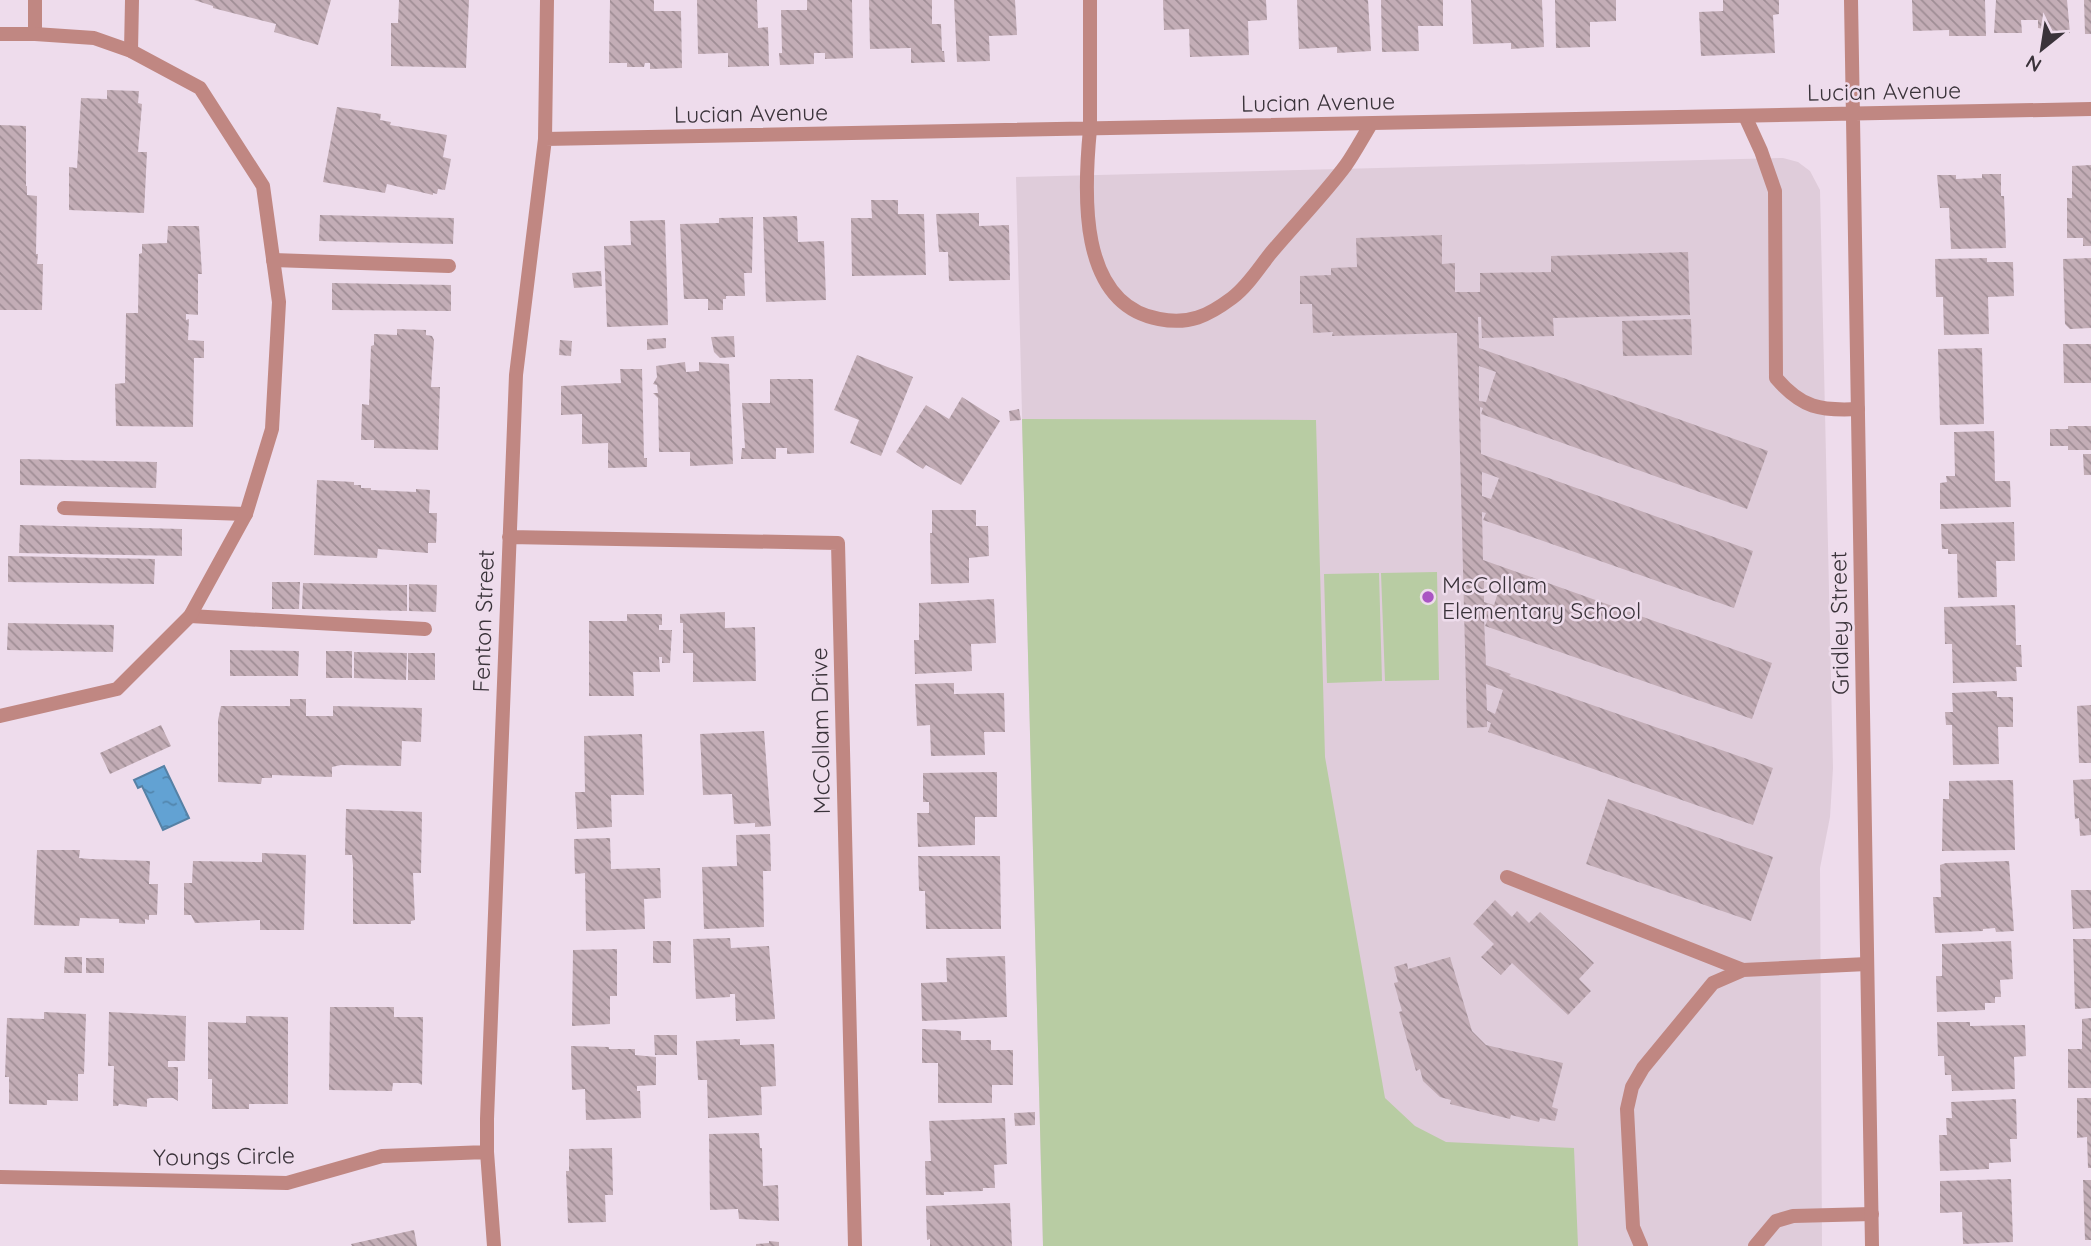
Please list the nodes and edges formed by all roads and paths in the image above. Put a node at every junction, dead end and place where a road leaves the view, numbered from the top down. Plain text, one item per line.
1 (35, 0) edge
2 (132, 0) edge
3 (547, 0) edge
4 (1090, 0) edge
5 (1851, 0) edge
6 (0, 34) edge
7 (35, 34) junction
8 (131, 51) junction
9 (2091, 109) edge
10 (1852, 114) junction
11 (1745, 116) junction
12 (1371, 124) junction
13 (1090, 129) junction
14 (545, 139) junction
15 (273, 260) junction
16 (449, 266) dead end
17 (1858, 409) junction
18 (64, 508) dead end
19 (246, 514) junction
20 (509, 537) junction
21 (190, 616) junction
22 (425, 629) dead end
23 (0, 716) edge
24 (1507, 877) dead end
25 (1867, 964) junction
26 (1743, 970) junction
27 (487, 1152) junction
28 (0, 1177) edge
29 (1872, 1214) junction
30 (494, 1246) edge
31 (855, 1246) edge
32 (1641, 1246) edge
33 (1755, 1246) edge
34 (1872, 1246) edge

1 - 7 street
2 - 8 street
3 - 14 street, Fenton Street
4 - 13 street
5 - 10 street, Gridley Street
6 - 7 street
7 - 8 street
8 - 15 street
9 - 10 street, Lucian Avenue
10 - 11 street, Lucian Avenue
10 - 17 street, Gridley Street
11 - 12 street, Lucian Avenue
11 - 17 street
12 - 13 street, Lucian Avenue
12 - 13 street
13 - 14 street, Lucian Avenue
14 - 20 street, Fenton Street
15 - 16 street
15 - 19 street
17 - 25 street, Gridley Street
18 - 19 street
19 - 21 street
20 - 27 street, Fenton Street
20 - 31 street, McCollam Drive
21 - 22 street
21 - 23 street
24 - 26 street
25 - 26 street
25 - 29 street, Gridley Street
26 - 32 street
27 - 28 street, Youngs Circle
27 - 30 street, Fenton Street
29 - 33 street
29 - 34 street, Gridley Street

